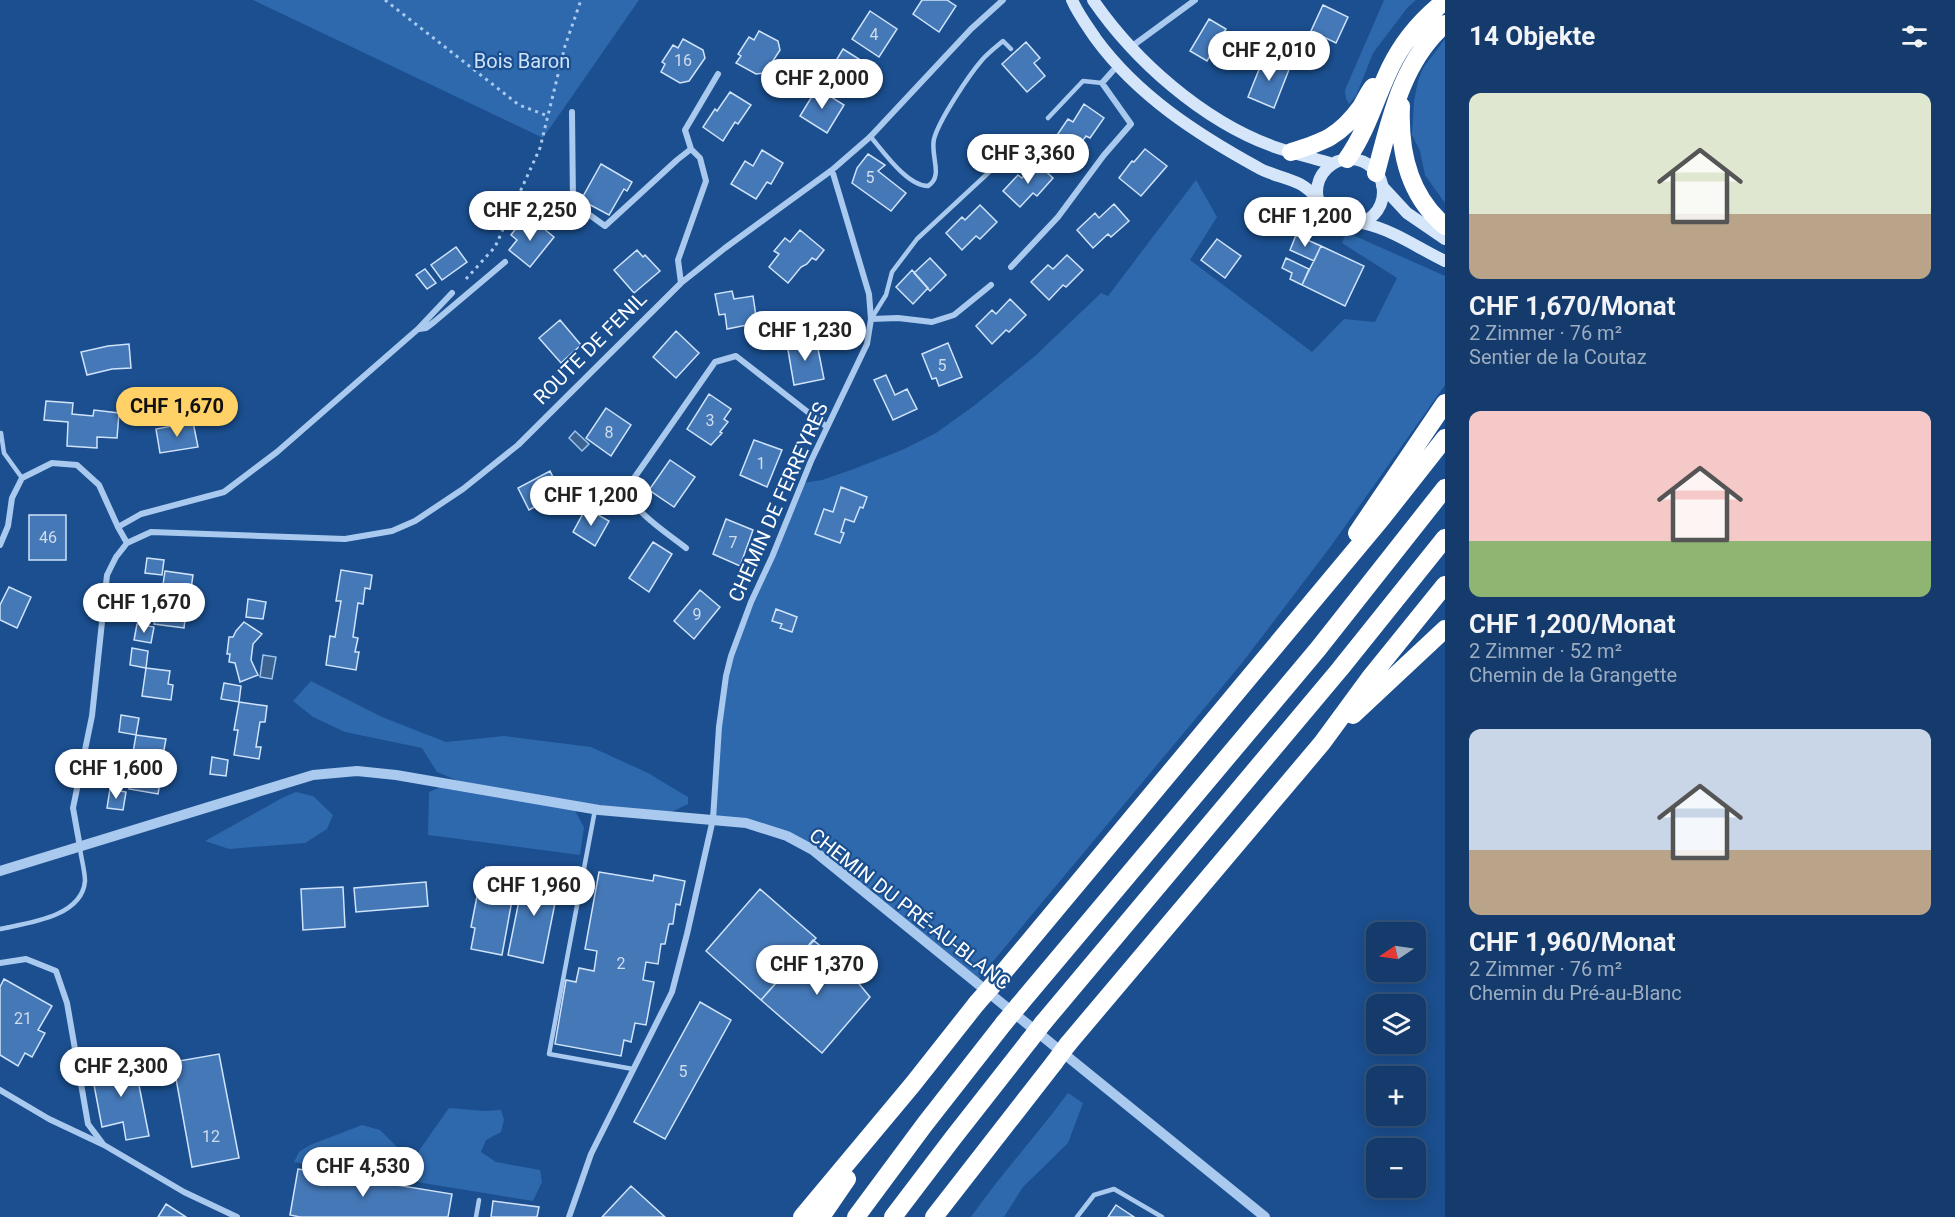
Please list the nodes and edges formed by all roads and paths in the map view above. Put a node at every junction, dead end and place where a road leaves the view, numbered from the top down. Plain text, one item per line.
1 (385, 0) edge
2 (581, 0) edge
3 (1003, 0) edge
4 (1072, 0) edge
5 (1093, 0) edge
6 (1195, 0) edge
7 (1445, 1) edge
8 (1445, 24) edge
9 (1131, 47) junction
10 (1011, 49) dead end
11 (1118, 65) junction
12 (1390, 68) junction
13 (718, 74) dead end
14 (1102, 83) junction
15 (1402, 86) junction
16 (572, 112) dead end
17 (548, 116) junction
18 (1048, 118) dead end
19 (870, 136) junction
20 (691, 149) junction
21 (1013, 150) dead end
22 (1291, 152) junction
23 (1340, 161) junction
24 (832, 170) junction
25 (1379, 180) junction
26 (1318, 198) junction
27 (1362, 223) junction
28 (1445, 226) edge
29 (1445, 239) edge
30 (1445, 261) edge
31 (505, 262) dead end
32 (1011, 267) dead end
33 (681, 283) junction
34 (991, 285) dead end
35 (452, 293) joint
36 (871, 319) junction
37 (418, 329) junction
38 (1445, 403) edge
39 (827, 427) junction
40 (1, 433) edge
41 (1445, 438) edge
42 (21, 478) junction
43 (1445, 488) edge
44 (118, 527) junction
45 (1445, 538) edge
46 (128, 543) junction
47 (0, 545) edge
48 (686, 548) dead end
49 (1445, 585) edge
50 (1292, 626) junction
51 (1445, 629) edge
52 (1322, 743) junction
53 (595, 810) junction
54 (713, 819) junction
55 (80, 848) junction
56 (0, 871) edge
57 (0, 929) edge
58 (0, 963) edge
59 (633, 1069) junction
60 (913, 1084) junction
61 (0, 1090) edge
62 (104, 1145) junction
63 (479, 1200) dead end
64 (237, 1217) edge
65 (476, 1217) edge
66 (569, 1217) edge
67 (802, 1217) edge
68 (821, 1217) edge
69 (856, 1217) edge
70 (893, 1217) edge
71 (934, 1217) edge
72 (1077, 1217) edge
73 (1162, 1217) edge
74 (1265, 1217) edge

1 - 17 path
2 - 17 path
3 - 19 street, ROUTE DE FENIL
4 - 11 main road
5 - 9 main road
6 - 9 street
7 - 12 highway
8 - 15 highway
9 - 11 main road
9 - 22 main road
10 - 19 lane
11 - 14 street
11 - 26 main road
12 - 22 highway
12 - 23 highway
13 - 20 street
14 - 18 lane
14 - 32 street
15 - 25 highway
15 - 28 highway
16 - 20 street
17 - 35 path
19 - 24 street, ROUTE DE FENIL
20 - 33 street
21 - 36 lane
22 - 23 main road
23 - 25 main road
23 - 26 main road
24 - 33 street, ROUTE DE FENIL
24 - 36 street, CHEMIN DE FERREYRES
25 - 27 main road
25 - 29 main road
26 - 27 main road
27 - 30 main road
31 - 37 street
33 - 46 street, ROUTE DE FENIL
34 - 36 street
35 - 37 street
36 - 39 street, CHEMIN DE FERREYRES
37 - 44 street
38 - 50 highway
39 - 48 street
39 - 54 street, CHEMIN DE FERREYRES
40 - 42 lane
41 - 50 highway
42 - 44 street
42 - 47 street
43 - 69 highway, bridge
44 - 46 street
45 - 70 highway, bridge
46 - 55 street
49 - 52 highway
50 - 60 highway, bridge
51 - 52 highway
52 - 71 highway, bridge
53 - 54 street, CHEMIN DU PRÉ-AU-BLANC
53 - 55 street, CHEMIN DU PRÉ-AU-BLANC
53 - 59 lane
54 - 59 street, CHEMIN DE FERREYRES
54 - 74 street, CHEMIN DU PRÉ-AU-BLANC
55 - 56 street
55 - 57 lane
58 - 62 street
59 - 66 street, CHEMIN DE FERREYRES
60 - 67 highway
60 - 68 highway
61 - 62 street
62 - 64 street
63 - 65 lane
72 - 73 lane

